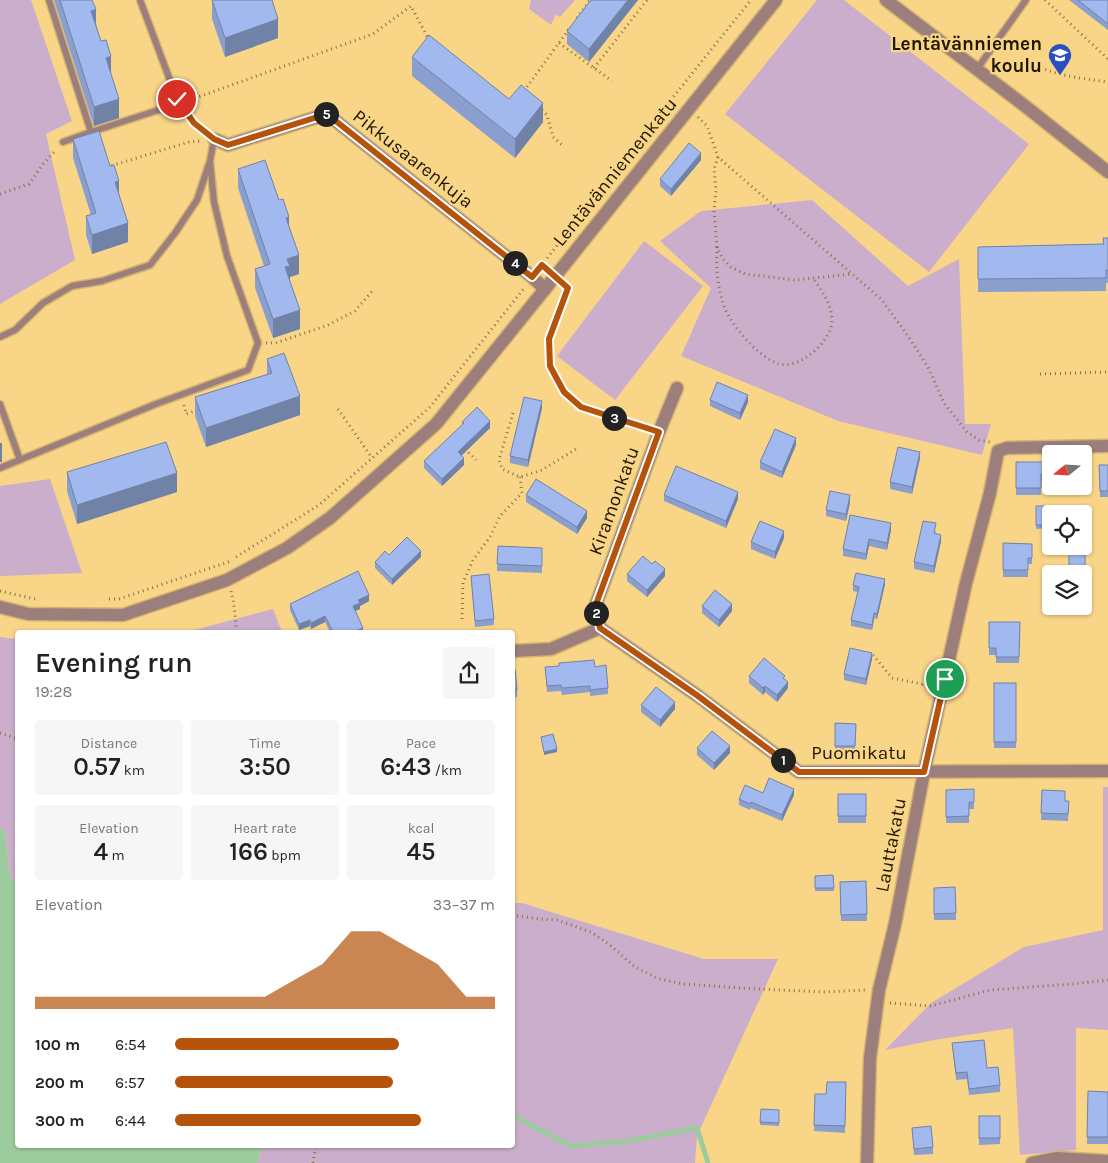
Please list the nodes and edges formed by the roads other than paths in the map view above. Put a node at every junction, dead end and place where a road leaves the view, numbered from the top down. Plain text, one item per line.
1 (49, 0) edge
2 (140, 0) edge
3 (776, 0) edge
4 (886, 0) edge
5 (1026, 0) edge
6 (977, 70) junction
7 (180, 103) junction
8 (91, 132) junction
9 (214, 139) junction
10 (63, 142) road end
11 (210, 160) junction
12 (1106, 166) edge
13 (545, 289) junction
14 (0, 337) edge
15 (677, 388) dead end
16 (0, 404) edge
17 (1108, 446) edge
18 (20, 460) junction
19 (0, 468) edge
20 (0, 606) edge
21 (600, 628) junction
22 (515, 651) edge
23 (1108, 771) edge
24 (924, 772) junction
25 (1108, 1161) edge
26 (867, 1163) edge
27 (1032, 1163) edge

1 - 8 lane
2 - 7 lane
3 - 13 street, Lentävänniemenkatu
4 - 6 street
5 - 6 lane
6 - 12 street
7 - 8 lane
7 - 9 lane
8 - 10 lane
9 - 11 lane
9 - 13 street, Pikkusaarenkuja
11 - 14 lane
11 - 18 lane
13 - 20 street, Lentävänniemenkatu
15 - 21 street, Kiramonkatu
16 - 18 lane
17 - 24 street, Lauttakatu
18 - 19 lane
21 - 22 street
21 - 24 street, Puomikatu
23 - 24 street, Puomikatu
24 - 26 street, Lauttakatu
25 - 27 street

